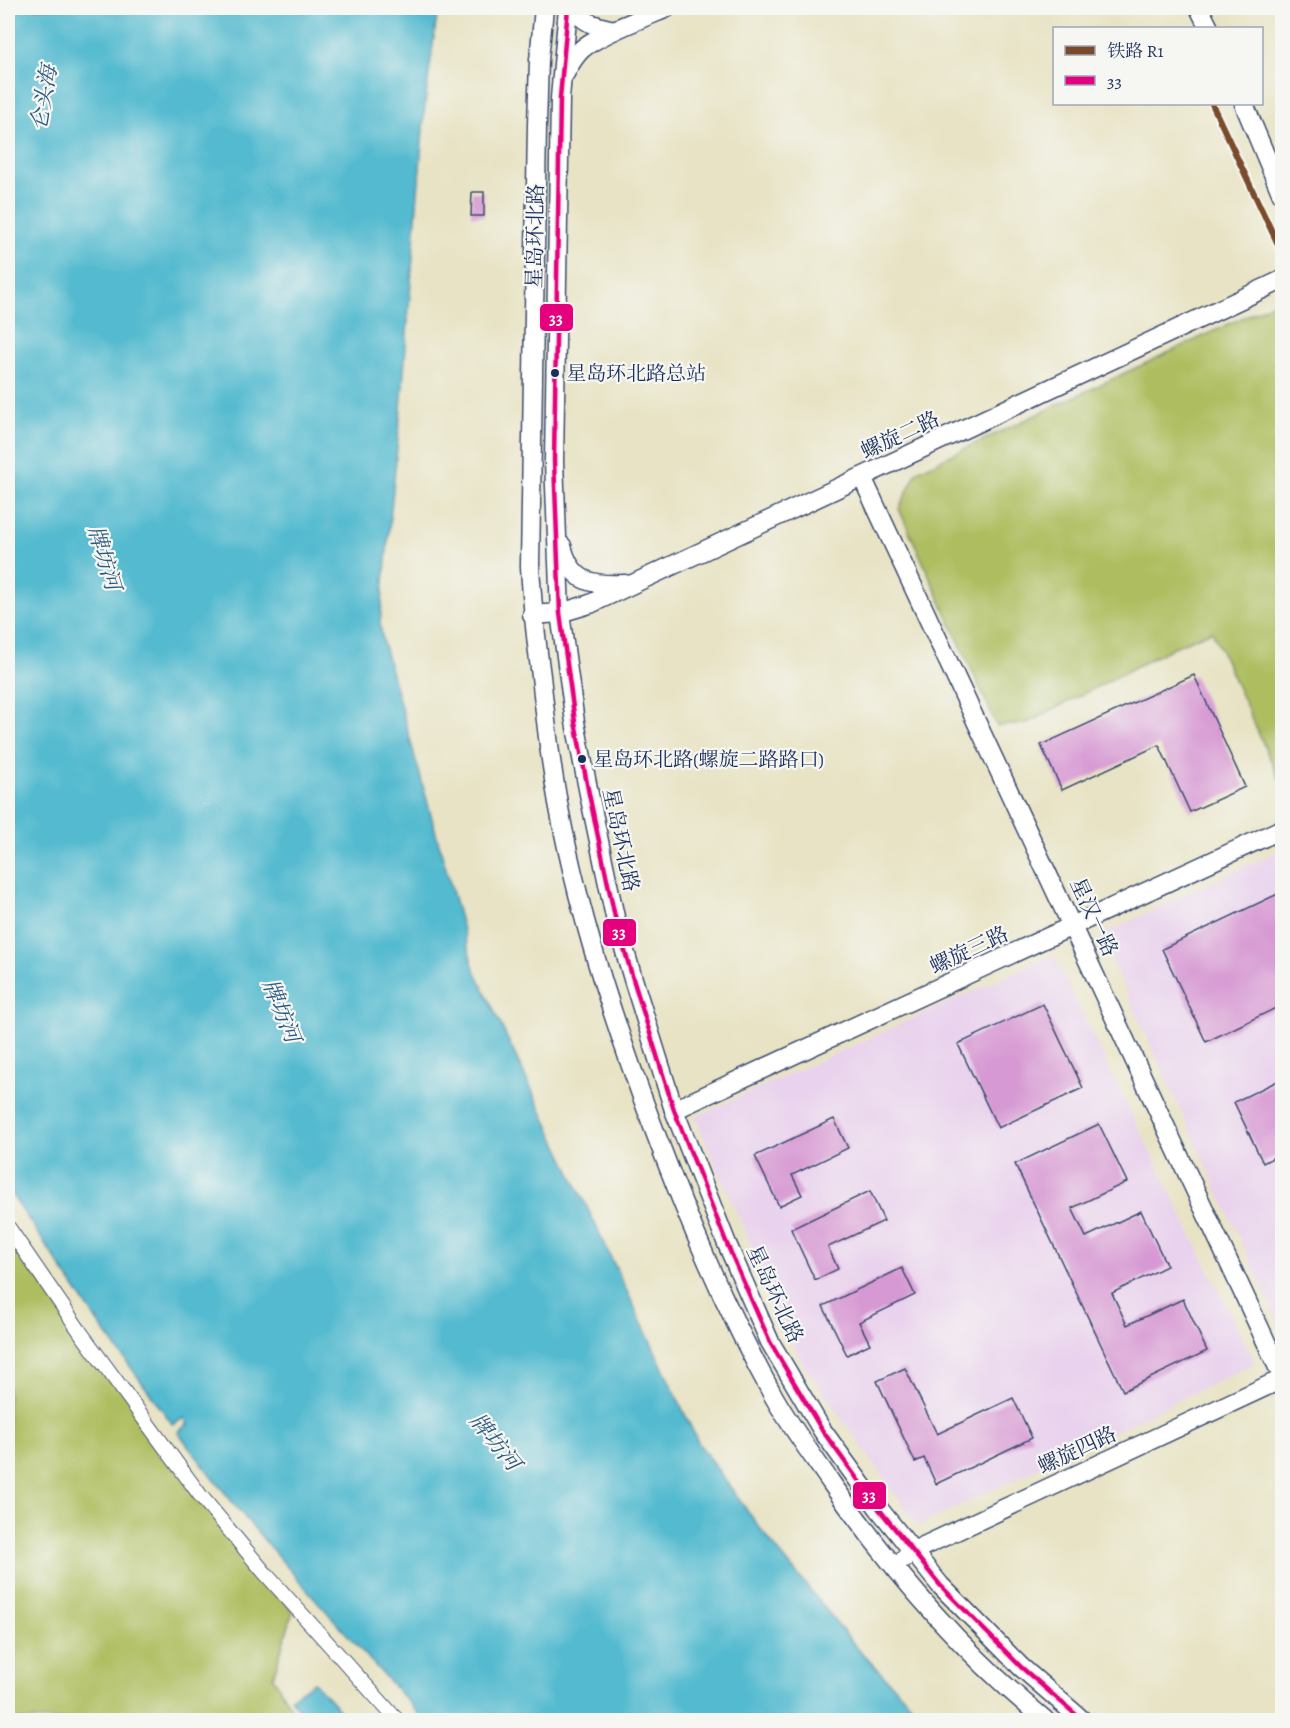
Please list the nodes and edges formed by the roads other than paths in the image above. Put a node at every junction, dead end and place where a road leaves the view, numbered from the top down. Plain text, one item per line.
1 (544, 8) edge
2 (568, 8) edge
3 (573, 8) edge
4 (667, 8) edge
5 (1199, 8) edge
6 (1208, 27) edge
7 (615, 30) junction
8 (562, 79) junction
9 (1244, 105) edge
10 (1282, 195) edge
11 (1282, 280) edge
12 (862, 477) junction
13 (557, 526) junction
14 (630, 584) junction
15 (560, 613) junction
16 (532, 615) junction
17 (1282, 829) edge
18 (1074, 927) junction
19 (674, 1110) junction
20 (8, 1227) edge
21 (1282, 1377) edge
22 (913, 1551) junction
23 (894, 1566) junction
24 (396, 1720) edge
25 (1045, 1720) edge
26 (1082, 1720) edge

1 - 16 main road, 星岛环北路
2 - 8 main road, 星岛环北路
3 - 7 main road
4 - 7 main road
5 - 6 main road
7 - 8 main road
8 - 13 main road, 星岛环北路
9 - 10 main road
11 - 12 main road, 螺旋二路
12 - 14 main road, 螺旋二路
12 - 18 main road, 星汉一路
13 - 14 main road
13 - 15 main road, 星岛环北路
14 - 15 main road, 螺旋二路
15 - 16 main road, 螺旋二路
15 - 19 main road, 星岛环北路
16 - 23 main road, 星岛环北路
17 - 18 main road, 螺旋三路
18 - 19 main road, 螺旋三路
18 - 21 main road, 星汉一路
19 - 22 main road, 星岛环北路
20 - 24 street
21 - 22 main road, 螺旋四路
22 - 23 main road, 螺旋四路
22 - 26 main road, 星岛环北路
23 - 25 main road, 星岛环北路

